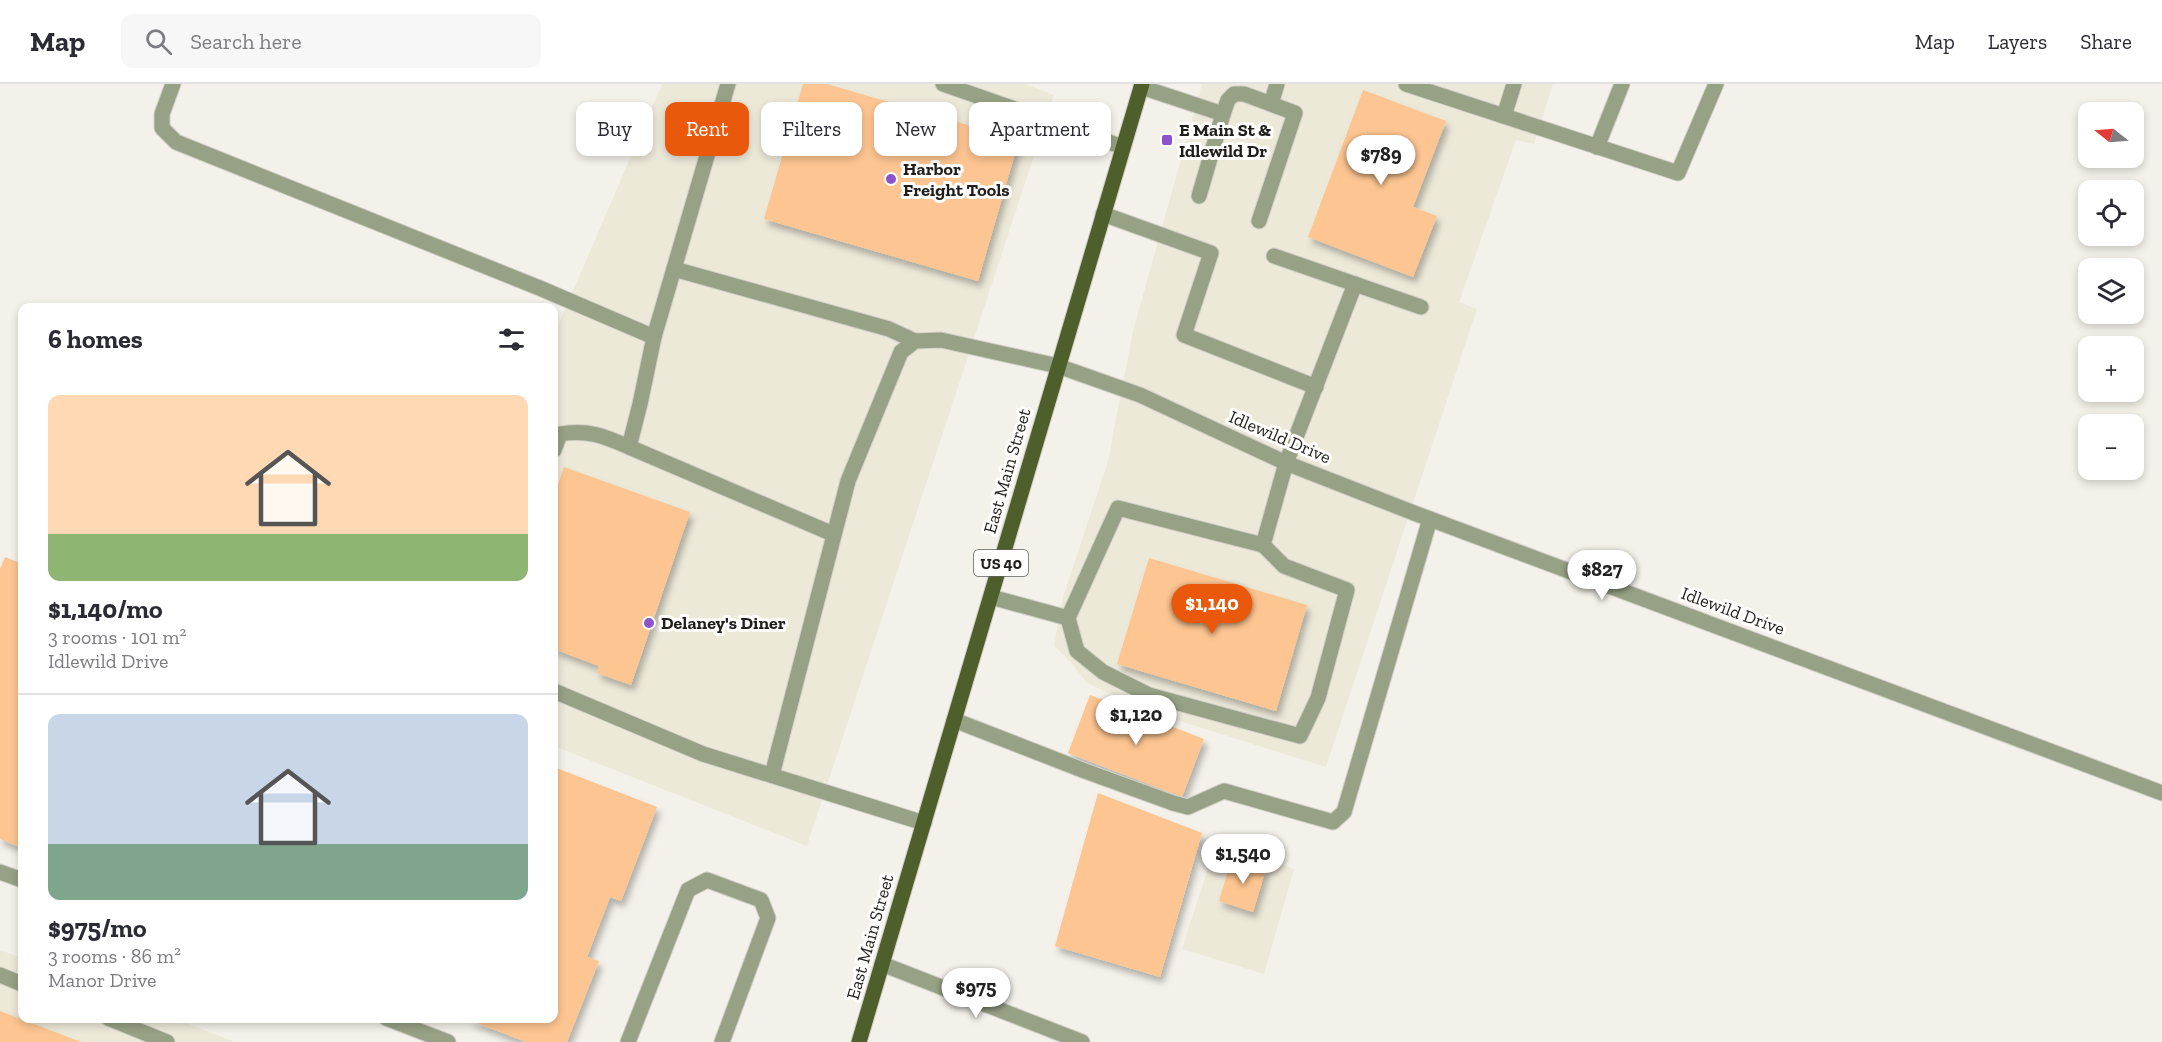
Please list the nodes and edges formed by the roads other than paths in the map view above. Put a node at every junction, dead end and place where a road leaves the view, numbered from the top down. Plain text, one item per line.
1 (173, 84) edge
2 (728, 84) edge
3 (944, 84) edge
4 (1277, 84) edge
5 (1406, 84) edge
6 (1514, 84) edge
7 (1622, 84) edge
8 (1716, 84) edge
9 (1141, 86) edge
10 (1271, 104) junction
11 (1223, 114) junction
12 (1504, 116) junction
13 (1123, 147) junction
14 (1597, 147) junction
15 (1199, 196) dead end
16 (1103, 214) junction
17 (1259, 221) dead end
18 (1274, 256) dead end
19 (674, 269) junction
20 (1355, 284) junction
21 (1421, 307) dead end
22 (654, 337) junction
23 (915, 341) junction
24 (1058, 366) junction
25 (1316, 387) junction
26 (558, 439) edge
27 (628, 447) junction
28 (1286, 463) junction
29 (1430, 519) junction
30 (833, 534) junction
31 (1263, 545) junction
32 (991, 597) junction
33 (1068, 618) junction
34 (558, 693) edge
35 (954, 720) junction
36 (772, 775) junction
37 (2162, 793) edge
38 (924, 823) junction
39 (0, 872) edge
40 (18, 879) edge
41 (882, 964) junction
42 (0, 975) edge
43 (18, 982) edge
44 (120, 1023) edge
45 (399, 1023) edge
46 (167, 1042) edge
47 (448, 1042) edge
48 (628, 1042) edge
49 (723, 1042) edge
50 (860, 1042) edge
51 (1082, 1042) edge

1 - 22 street
2 - 19 street
3 - 13 street
4 - 10 street
5 - 12 street
6 - 12 street
7 - 14 street
8 - 14 street
9 - 11 street
9 - 13 main road, East Main Street / US 40
10 - 11 street
10 - 17 street
11 - 15 street
12 - 14 street
13 - 16 main road, East Main Street / US 40
16 - 24 main road, East Main Street / US 40
16 - 25 street
18 - 20 street
19 - 22 street
19 - 23 street
20 - 21 street
20 - 25 street
22 - 27 street
23 - 24 street, Idlewild Drive
23 - 30 street
24 - 28 street, Idlewild Drive
24 - 32 main road, East Main Street / US 40
25 - 28 street
26 - 27 street
27 - 30 street
28 - 29 street, Idlewild Drive
28 - 31 street
29 - 35 street
29 - 37 street, Idlewild Drive
30 - 36 street
31 - 33 street
31 - 33 street
32 - 33 street
32 - 35 main road, East Main Street / US 40
34 - 36 street
35 - 38 main road, East Main Street / US 40
36 - 38 street
38 - 41 main road, East Main Street / US 40
39 - 40 street
41 - 50 main road, East Main Street / US 40
41 - 51 street
42 - 43 street
44 - 46 street
45 - 47 street
48 - 49 street

